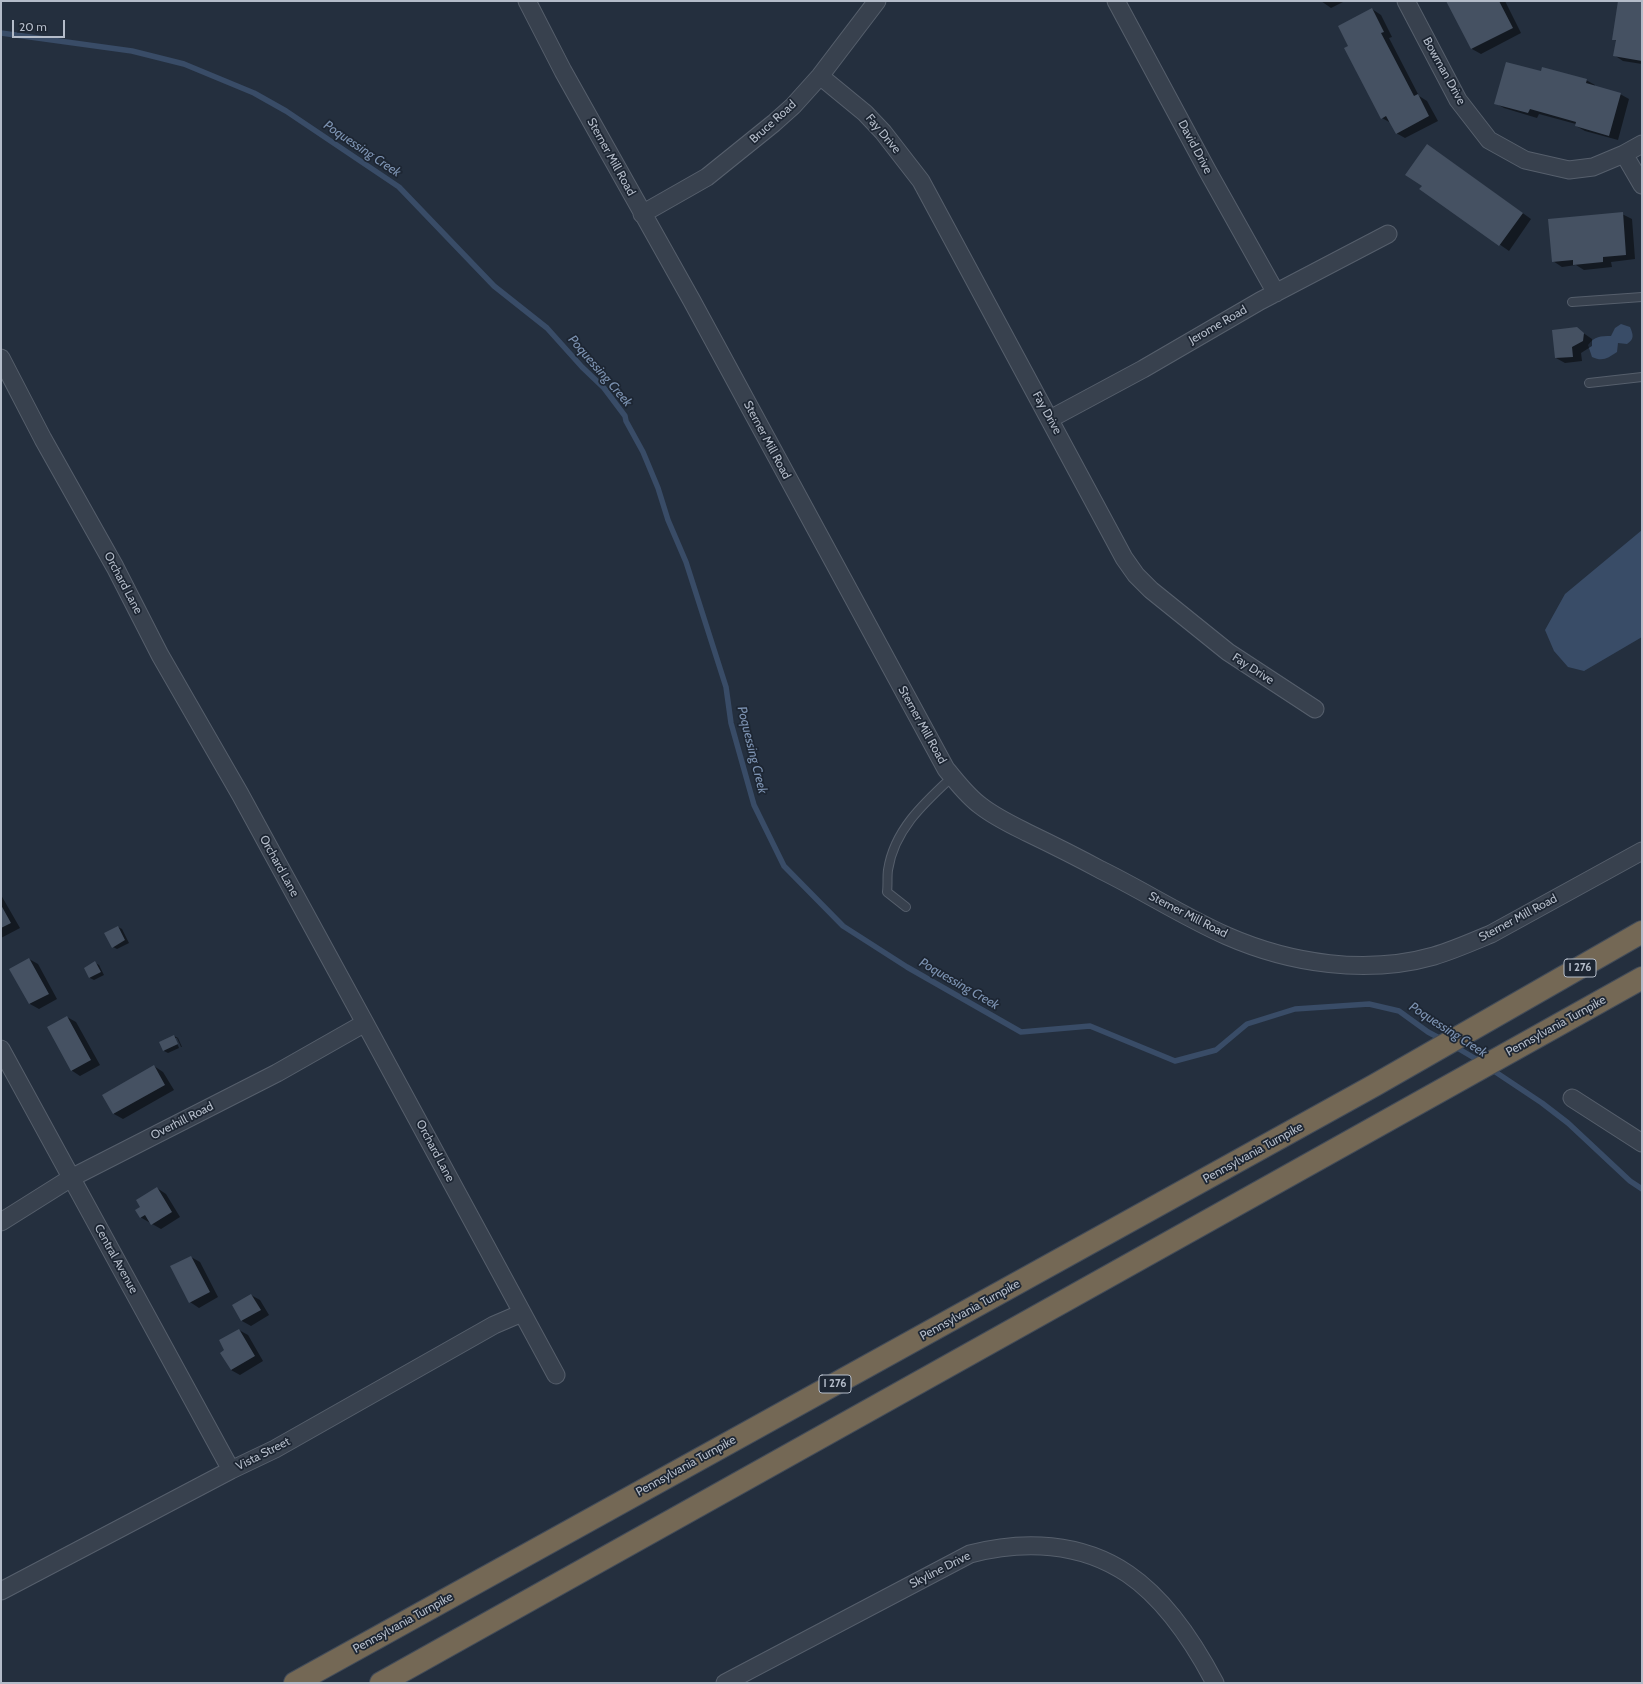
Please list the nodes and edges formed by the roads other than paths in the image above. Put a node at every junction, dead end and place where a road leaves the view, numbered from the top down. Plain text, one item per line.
1 (527, 1) edge
2 (877, 1) edge
3 (1116, 1) edge
4 (1406, 1) edge
5 (820, 76) junction
6 (1642, 144) edge
7 (1624, 154) junction
8 (1642, 186) edge
9 (642, 214) junction
10 (1388, 234) dead end
11 (1276, 293) junction
12 (1642, 297) edge
13 (1572, 302) dead end
14 (1, 358) edge
15 (1642, 378) edge
16 (1590, 382) dead end
17 (1050, 419) junction
18 (1315, 709) dead end
19 (952, 777) junction
20 (1642, 851) edge
21 (906, 907) dead end
22 (1642, 932) edge
23 (1642, 978) edge
24 (365, 1023) junction
25 (1, 1049) edge
26 (1572, 1098) dead end
27 (1642, 1143) edge
28 (71, 1178) junction
29 (1, 1222) edge
30 (522, 1313) junction
31 (556, 1375) dead end
32 (231, 1470) junction
33 (1, 1591) edge
34 (295, 1683) edge
35 (381, 1683) edge
36 (725, 1683) edge
37 (1215, 1683) edge

1 - 9 street, Sterner Mill Road
2 - 5 street, Bruce Road
3 - 11 street, David Drive
4 - 7 street, Bowman Drive
5 - 9 street, Bruce Road
5 - 17 street, Fay Drive
6 - 7 street, Bowman Drive
7 - 8 street
9 - 19 street, Sterner Mill Road
10 - 11 street, Jerome Road
11 - 17 street, Jerome Road
12 - 13 lane
14 - 24 street, Orchard Lane
15 - 16 lane
17 - 18 street, Fay Drive
19 - 20 street, Sterner Mill Road
19 - 21 lane
22 - 34 highway, Pennsylvania Turnpike / I 276
23 - 35 highway, Pennsylvania Turnpike
24 - 28 street, Overhill Road
24 - 30 street, Orchard Lane
25 - 28 street, Central Avenue
26 - 27 street
28 - 29 street, Overhill Road
28 - 32 street, Central Avenue
30 - 31 street, Orchard Lane
30 - 32 street, Vista Street
32 - 33 street, Vista Street
36 - 37 street, Skyline Drive

